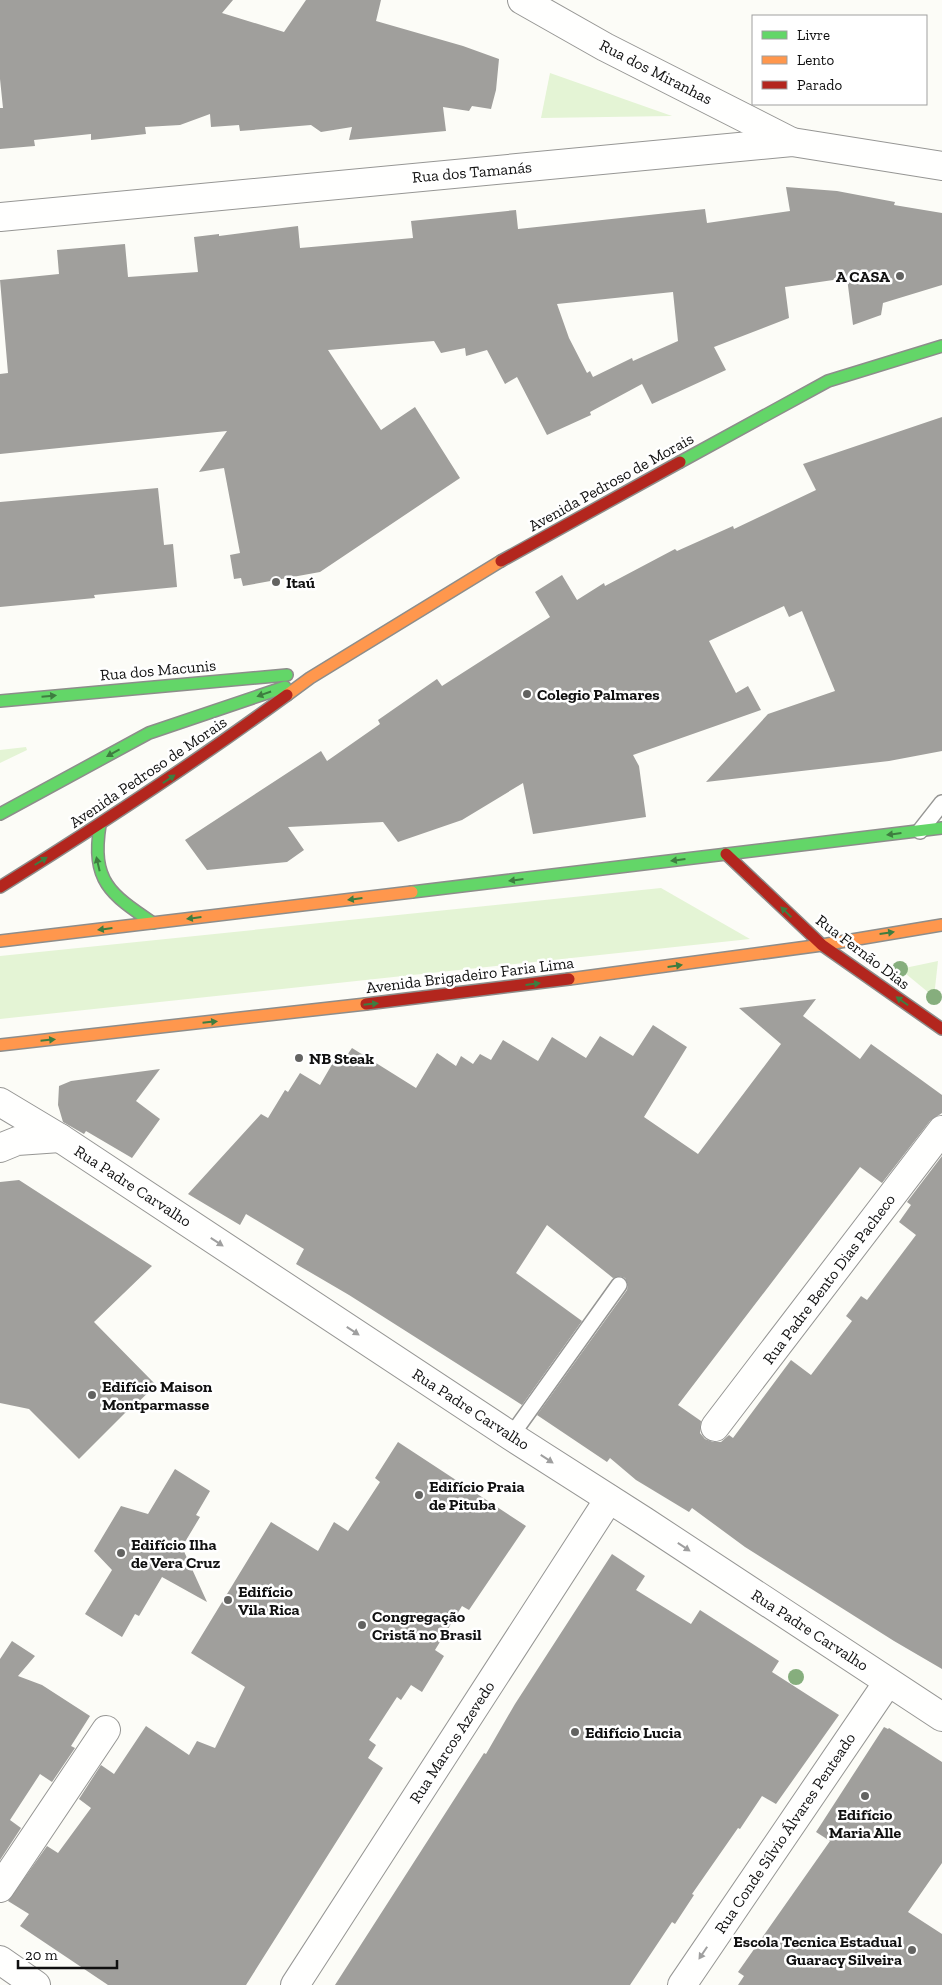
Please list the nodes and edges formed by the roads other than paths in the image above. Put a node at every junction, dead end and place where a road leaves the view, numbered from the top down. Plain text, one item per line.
1 (522, 0) edge
2 (792, 142) junction
3 (942, 166) edge
4 (0, 217) edge
5 (942, 346) edge
6 (315, 675) junction
7 (0, 701) edge
8 (942, 803) edge
9 (0, 814) edge
10 (100, 825) junction
11 (942, 828) edge
12 (920, 831) junction
13 (726, 854) junction
14 (0, 887) edge
15 (153, 923) junction
16 (942, 925) edge
17 (0, 941) edge
18 (822, 945) junction
19 (942, 1029) edge
20 (0, 1045) edge
21 (0, 1102) edge
22 (942, 1130) edge
23 (60, 1138) junction
24 (0, 1148) edge
25 (619, 1285) dead end
26 (715, 1428) dead end
27 (511, 1436) junction
28 (609, 1499) junction
29 (888, 1682) junction
30 (942, 1716) edge
31 (106, 1730) dead end
32 (0, 1888) edge
33 (0, 1960) edge
34 (36, 1985) edge
35 (295, 1985) edge
36 (682, 1985) edge

1 - 2 street, Rua dos Miranhas
2 - 3 street, Rua dos Tamanás
2 - 4 street, Rua dos Tamanás
5 - 6 main road, Avenida Pedroso de Morais
7 -> 6 main road, Rua dos Macunis
6 -> 9 main road, Avenida Pedroso de Morais
10 -> 6 main road, Avenida Pedroso de Morais
8 - 12 lane
14 -> 10 main road, Avenida Pedroso de Morais
15 -> 10 main road
11 - 12 main road
12 -> 13 main road
13 -> 15 main road
18 -> 13 main road, Rua Fernão Dias
15 -> 17 main road
18 -> 16 main road, Avenida Brigadeiro Faria Lima
19 -> 18 main road, Rua Fernão Dias
20 -> 18 main road, Avenida Brigadeiro Faria Lima
21 - 23 street, Rua Padre Carvalho
22 - 26 street, Rua Padre Bento Dias Pacheco
23 - 24 street
23 -> 27 street, Rua Padre Carvalho
25 - 27 lane
27 -> 28 street, Rua Padre Carvalho
28 -> 29 street, Rua Padre Carvalho
28 - 35 street, Rua Marcos Azevedo
29 - 30 street, Rua Padre Carvalho
29 -> 36 street, Rua Conde Sílvio Álvares Penteado
31 - 32 street
33 - 34 street

